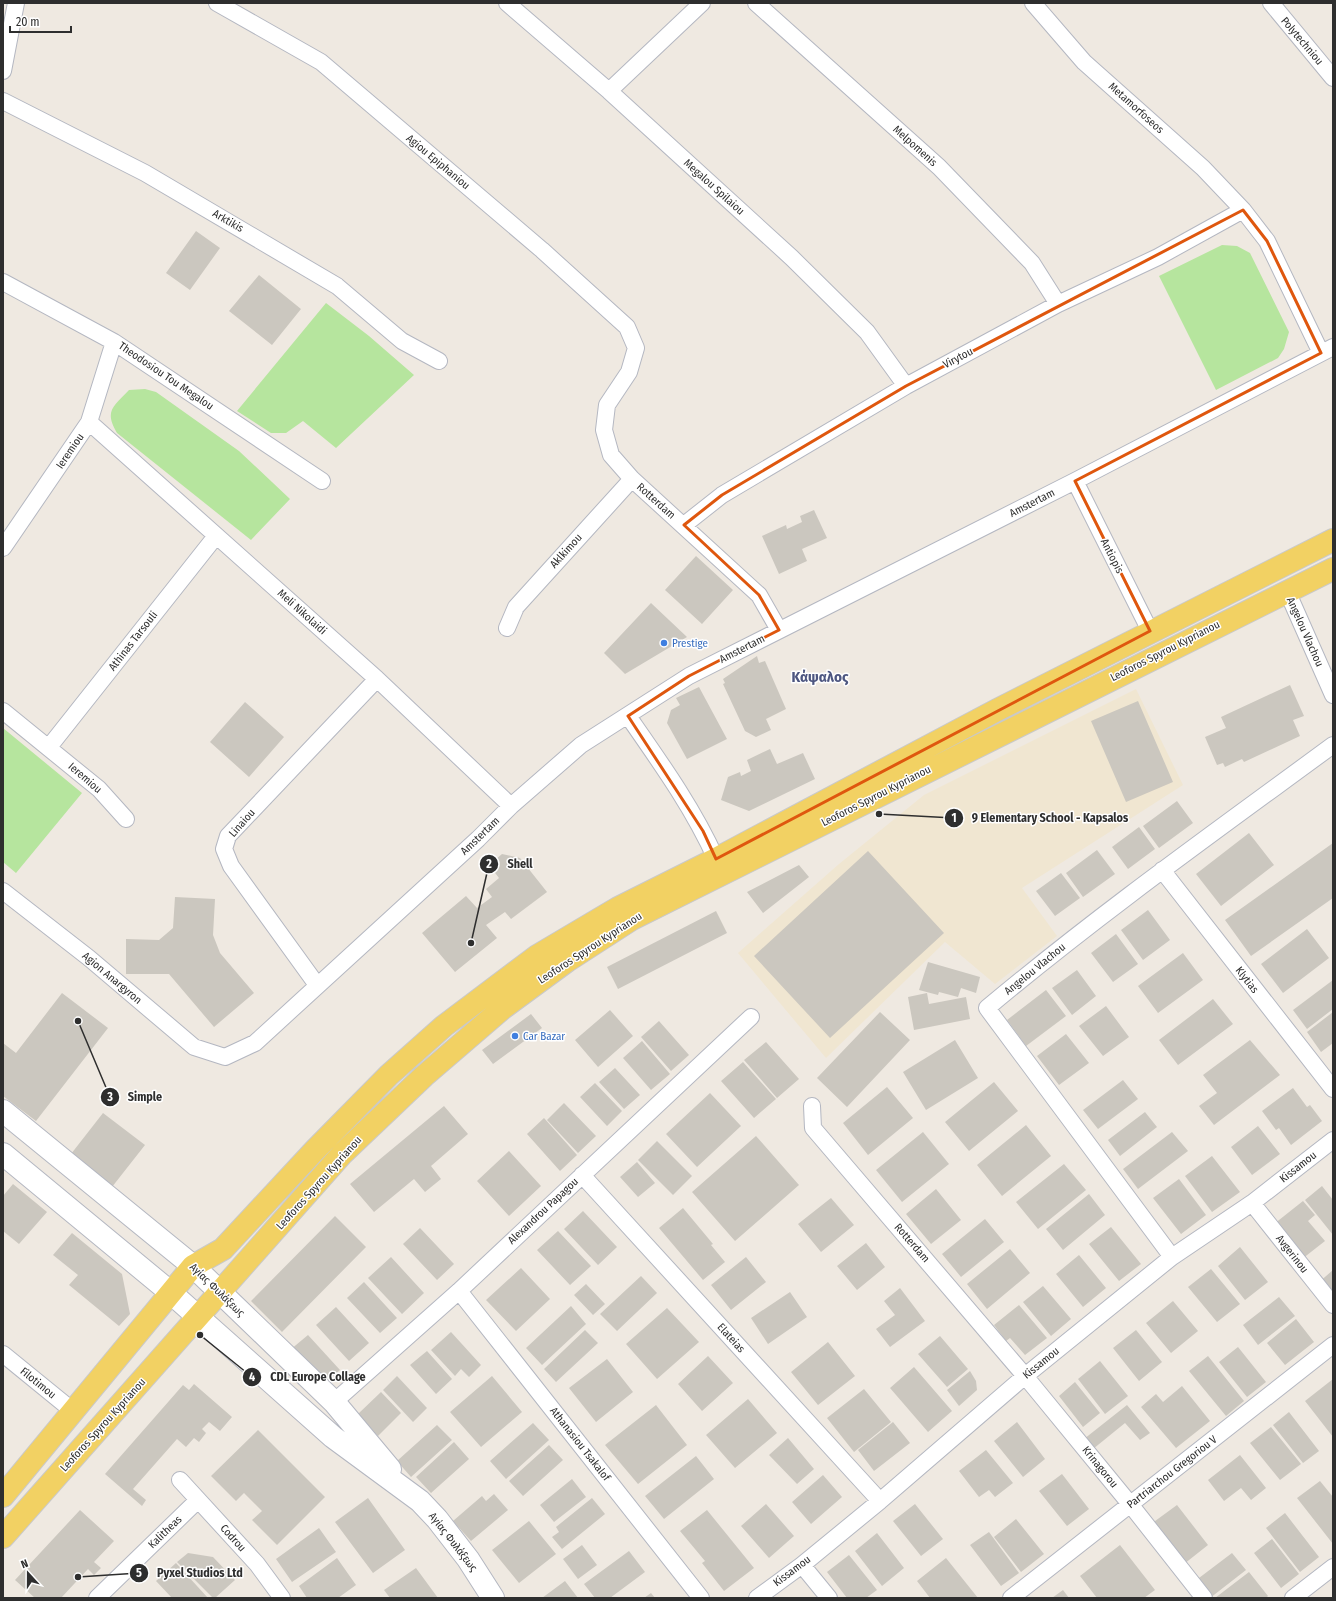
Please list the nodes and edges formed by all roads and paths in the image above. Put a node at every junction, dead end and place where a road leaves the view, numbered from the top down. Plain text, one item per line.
1 (16, 3) edge
2 (217, 3) edge
3 (506, 3) edge
4 (702, 3) edge
5 (756, 3) edge
6 (1033, 3) edge
7 (1271, 3) edge
8 (3, 71) edge
9 (1333, 78) edge
10 (609, 91) junction
11 (3, 101) edge
12 (1243, 210) junction
13 (3, 282) edge
14 (1058, 304) junction
15 (114, 342) junction
16 (636, 348) joint
17 (1327, 350) edge
18 (439, 361) dead end
19 (906, 386) junction
20 (89, 422) junction
21 (632, 479) junction
22 (322, 481) dead end
23 (1075, 481) junction
24 (684, 525) junction
25 (216, 536) junction
26 (1333, 540) edge
27 (3, 548) edge
28 (1333, 569) edge
29 (1287, 591) junction
30 (507, 628) dead end
31 (779, 630) junction
32 (1150, 631) junction
33 (377, 679) junction
34 (1333, 695) edge
35 (3, 711) edge
36 (628, 716) junction
37 (1333, 745) edge
38 (49, 746) junction
39 (511, 806) junction
40 (126, 819) dead end
41 (716, 859) junction
42 (1162, 870) junction
43 (3, 891) edge
44 (317, 986) junction
45 (751, 1017) dead end
46 (225, 1057) joint
47 (1333, 1089) edge
48 (812, 1106) dead end
49 (3, 1111) edge
50 (1333, 1140) edge
51 (3, 1154) edge
52 (582, 1175) junction
53 (1252, 1203) junction
54 (1172, 1257) junction
55 (193, 1266) junction
56 (459, 1290) junction
57 (170, 1292) junction
58 (220, 1293) junction
59 (1333, 1305) edge
60 (198, 1318) junction
61 (1333, 1345) edge
62 (3, 1354) edge
63 (1025, 1376) junction
64 (334, 1402) junction
65 (73, 1412) junction
66 (180, 1480) dead end
67 (408, 1492) junction
68 (3, 1496) edge
69 (198, 1500) junction
70 (880, 1501) junction
71 (1130, 1504) junction
72 (3, 1537) edge
73 (802, 1565) junction
74 (1333, 1567) edge
75 (97, 1598) edge
76 (282, 1598) edge
77 (493, 1598) edge
78 (700, 1598) edge
79 (757, 1598) edge
80 (830, 1598) edge
81 (1011, 1598) edge
82 (1204, 1598) edge
83 (1293, 1598) edge

1 - 8 street
2 - 16 street, Agiou Epiphaniou
3 - 10 street, Megalou Spilaiou
4 - 10 street
5 - 14 street, Melpomenis
6 - 12 street, Metamorfoseos
7 - 9 street, Polytechniou
10 - 19 street, Megalou Spilaiou
11 - 18 street, Arktikis
12 - 14 street, Virytou
12 - 17 street, Metamorfoseos
13 - 15 street, Theodosiou Tou Megalou
14 - 19 street, Virytou
15 - 20 street, Ieremiou
15 - 22 street, Theodosiou Tou Megalou
16 - 21 street, Rotterdam
17 - 23 street, Amstertam
19 - 24 street, Virytou
20 - 25 street, Meli Nikolaidi
20 - 27 street, Ieremiou
21 - 24 street, Rotterdam
21 - 30 street, Aklkimou
23 - 31 street, Amstertam
23 - 32 street, Antiopis
24 - 31 street, Rotterdam
25 - 33 street, Meli Nikolaidi
25 - 38 street, Athinas Tarsouli
26 - 32 main road, Leoforos Spyrou Kyprianou
28 - 29 main road, Leoforos Spyrou Kyprianou
29 - 34 street, Angelou Vlachou
29 - 58 main road, Leoforos Spyrou Kyprianou
31 - 36 street, Amstertam
32 - 41 main road, Leoforos Spyrou Kyprianou
33 - 39 street, Meli Nikolaidi
33 - 44 street, Linaiou
35 - 38 street, Ieremiou
36 - 39 street, Amstertam
36 - 41 street
37 - 42 street, Angelou Vlachou
38 - 40 street, Ieremiou
39 - 44 street, Amstertam
41 - 55 main road, Leoforos Spyrou Kyprianou
42 - 47 street, Klytias
42 - 54 street, Angelou Vlachou
43 - 46 street, Agion Anargyron
44 - 46 street, Amstertam
45 - 52 street, Alexandrou Papagou
48 - 63 street, Rotterdam
49 - 55 main road, Αγίας Φυλάξεως
50 - 53 street, Kissamou
51 - 57 main road, Αγίας Φυλάξεως
52 - 56 street, Alexandrou Papagou
52 - 70 street, Elateias
53 - 54 street, Kissamou
53 - 59 street, Avgerinou
54 - 63 street, Kissamou
55 - 57 main road, Leoforos Spyrou Kyprianou
55 - 58 main road, Αγίας Φυλάξεως
56 - 64 street, Alexandrou Papagou
56 - 78 street, Athanasiou Tsakalof
57 - 60 main road, Αγίας Φυλάξεως
57 - 65 main road, Leoforos Spyrou Kyprianou
58 - 60 main road, Leoforos Spyrou Kyprianou
58 - 64 main road, Αγίας Φυλάξεως
60 - 67 main road, Αγίας Φυλάξεως
60 - 72 main road, Leoforos Spyrou Kyprianou
61 - 71 street, Partriarchou Gregoriou V
62 - 65 street, Filotimou
63 - 70 street, Kissamou
63 - 71 street, Krinagorou
64 - 67 main road, Αγίας Φυλάξεως
65 - 68 main road, Leoforos Spyrou Kyprianou
66 - 69 street, Codrou
67 - 77 main road, Αγίας Φυλάξεως
69 - 75 street, Kalitheas
69 - 76 street, Codrou
70 - 73 street, Kissamou
71 - 81 street, Partriarchou Gregoriou V
71 - 82 street, Krinagorou
73 - 79 street, Kissamou
73 - 80 street
74 - 83 street

